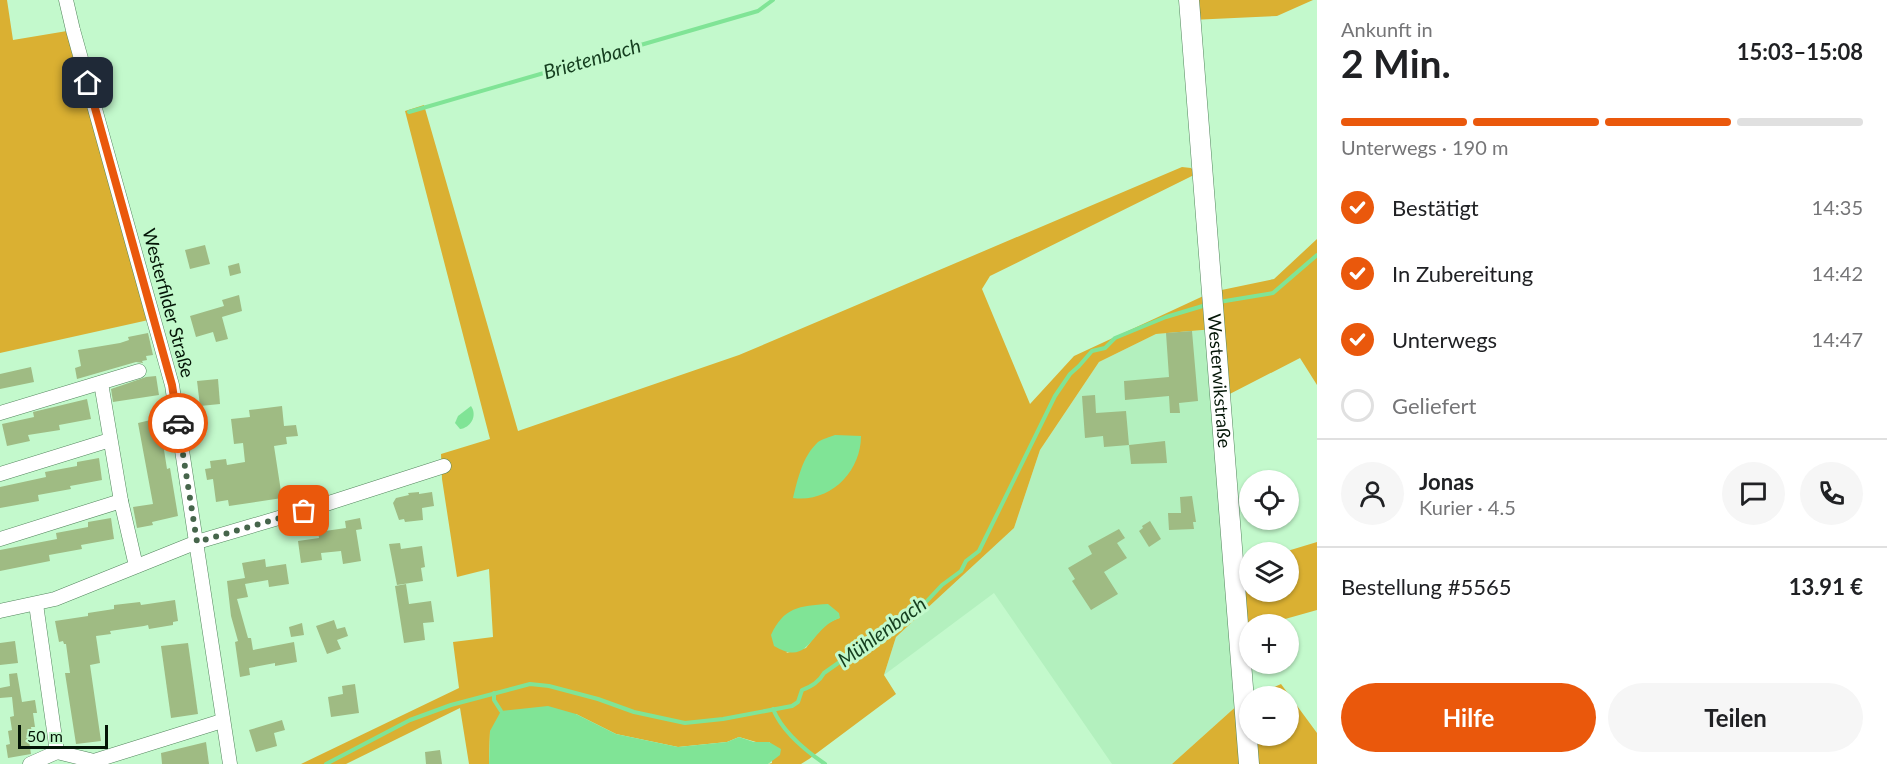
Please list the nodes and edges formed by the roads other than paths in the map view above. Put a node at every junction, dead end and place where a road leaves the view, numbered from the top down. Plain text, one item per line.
1 (66, 0) edge
2 (1189, 0) edge
3 (139, 371) dead end
4 (101, 383) junction
5 (0, 413) edge
6 (110, 440) junction
7 (444, 466) dead end
8 (0, 474) edge
9 (121, 501) junction
10 (0, 539) edge
11 (197, 542) junction
12 (136, 566) junction
13 (36, 604) junction
14 (0, 611) edge
15 (222, 721) junction
16 (57, 752) junction
17 (30, 764) edge
18 (230, 764) edge
19 (1249, 764) edge

1 - 11 street, Westerfilder Straße
2 - 19 street, Westerwikstraße
3 - 4 street
4 - 5 street
4 - 6 street
6 - 8 street
6 - 9 street
7 - 11 street
9 - 10 street
9 - 12 street
11 - 12 street
11 - 15 street, Westerfilder Straße
12 - 13 street
13 - 14 street
13 - 16 street
15 - 16 street
15 - 18 street, Westerfilder Straße
16 - 17 street

